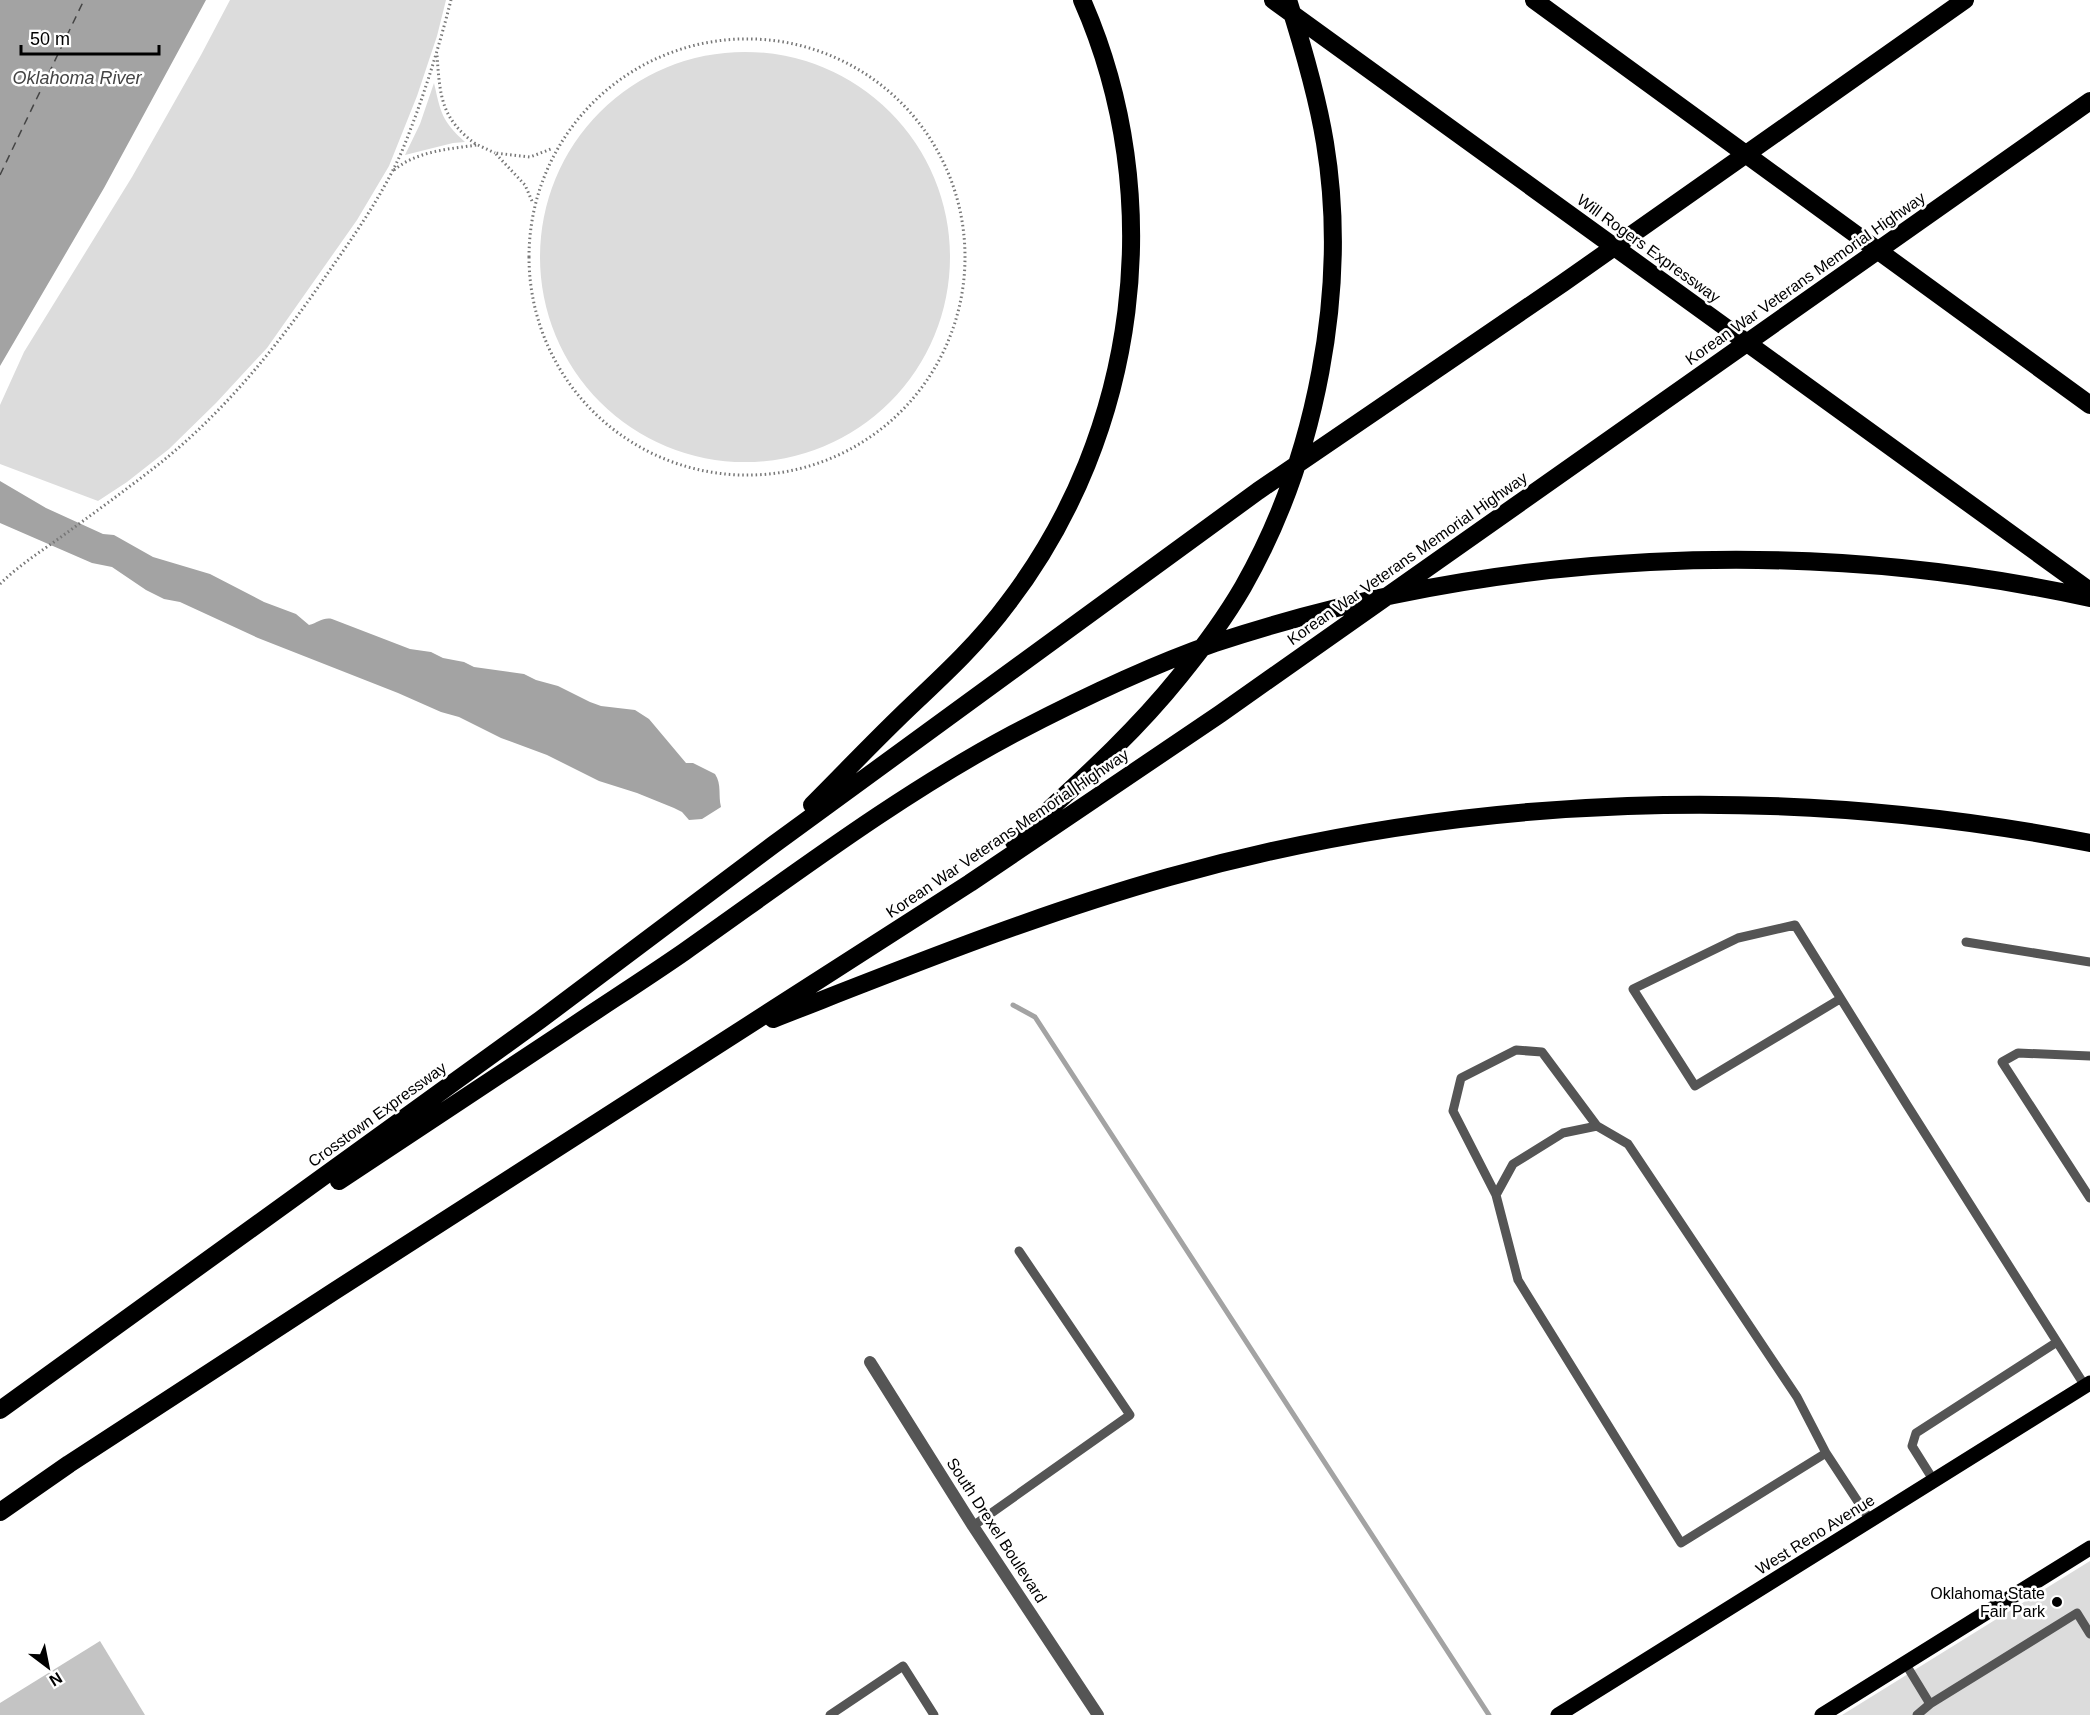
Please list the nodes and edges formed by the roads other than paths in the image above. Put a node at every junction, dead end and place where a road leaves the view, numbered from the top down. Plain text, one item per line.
1 (1082, 0) edge
2 (1273, 0) edge
3 (1287, 0) edge
4 (1534, 0) edge
5 (1965, 0) edge
6 (2090, 101) edge
7 (2090, 405) edge
8 (2090, 591) edge
9 (2090, 598) edge
10 (2090, 843) edge
11 (773, 845) junction
12 (970, 883) junction
13 (1966, 942) dead end
14 (2090, 962) edge
15 (1840, 999) junction
16 (738, 1032) junction
17 (2090, 1056) edge
18 (1597, 1126) junction
19 (1496, 1195) junction
20 (2090, 1198) edge
21 (1019, 1251) dead end
22 (110, 1333) junction
23 (2057, 1342) junction
24 (870, 1362) dead end
25 (2088, 1385) edge
26 (0, 1410) edge
27 (1826, 1453) junction
28 (1934, 1481) junction
29 (0, 1512) edge
30 (1870, 1520) junction
31 (973, 1526) junction
32 (2090, 1548) edge
33 (2090, 1634) edge
34 (1905, 1663) junction
35 (1930, 1704) junction
36 (830, 1715) edge
37 (934, 1715) edge
38 (1098, 1715) edge
39 (1558, 1715) edge
40 (1822, 1715) edge
41 (1917, 1715) edge

1 - 11 highway
2 - 8 highway, Will Rogers Expressway
3 - 12 highway
4 - 7 highway
5 - 11 highway
6 - 12 highway, Korean War Veterans Memorial Highway
9 - 22 highway
10 - 16 highway
11 - 22 highway, Crosstown Expressway
12 - 16 highway, Korean War Veterans Memorial Highway
13 - 14 lane
15 - 15 lane
15 - 23 lane
16 - 29 highway
17 - 20 lane
18 - 19 lane
18 - 19 lane
18 - 27 lane
19 - 27 lane
21 - 31 lane
22 - 26 highway, Crosstown Expressway
23 - 25 lane
23 - 28 lane
24 - 31 street, South Drexel Boulevard
25 - 28 main road, West Reno Avenue
27 - 30 lane
28 - 30 main road, West Reno Avenue
30 - 39 main road, West Reno Avenue
31 - 38 street, South Drexel Boulevard
32 - 34 main road
33 - 35 lane
34 - 35 lane
34 - 40 main road
35 - 41 lane
36 - 37 lane

